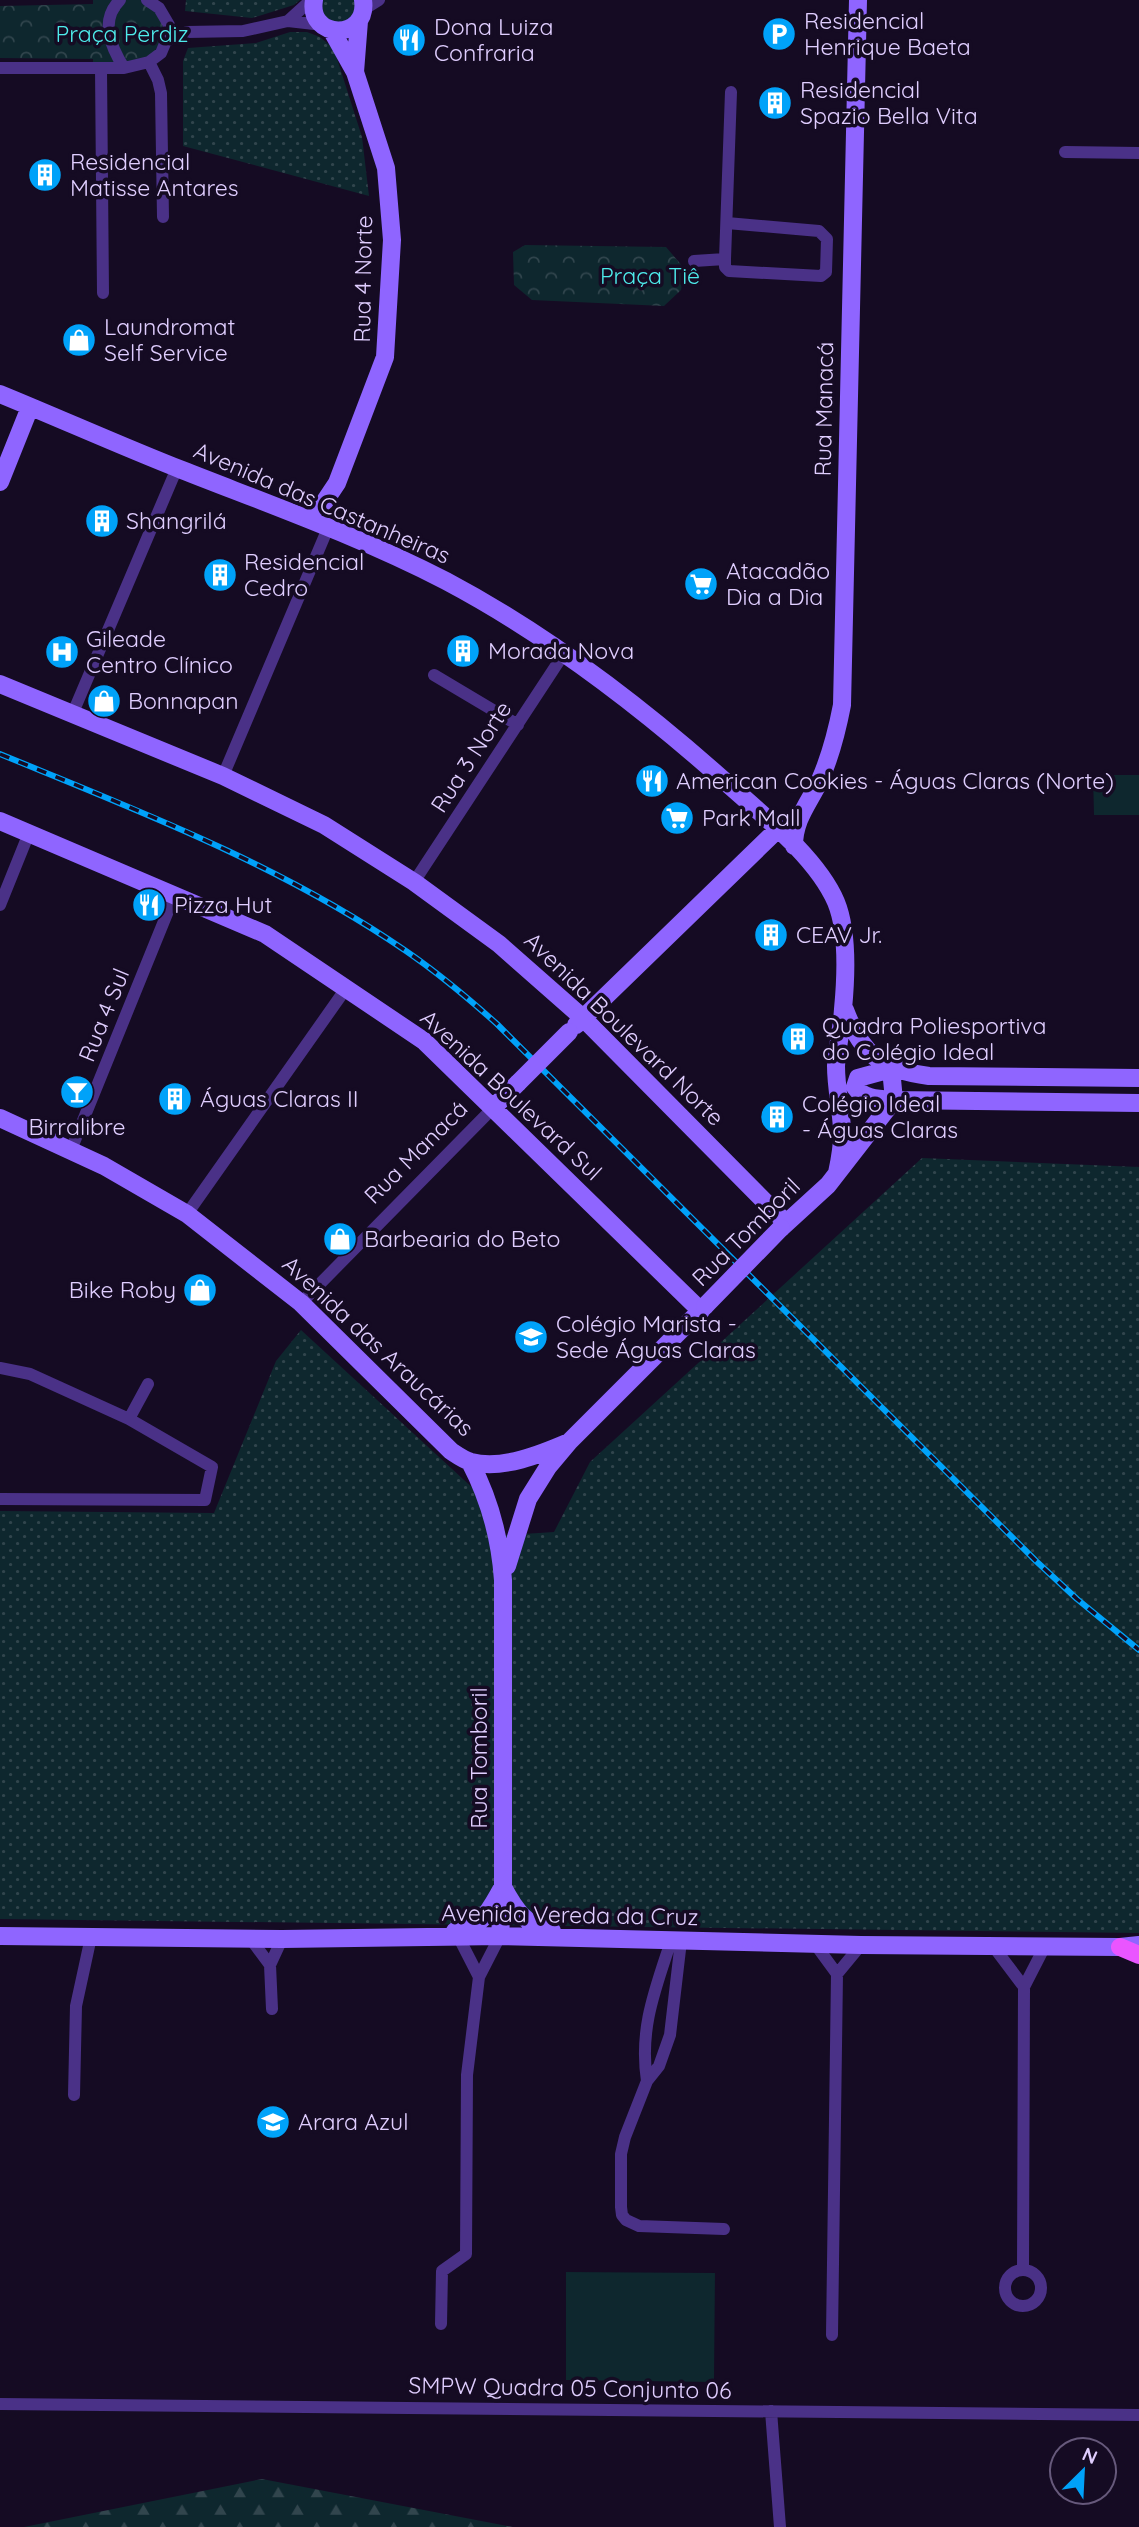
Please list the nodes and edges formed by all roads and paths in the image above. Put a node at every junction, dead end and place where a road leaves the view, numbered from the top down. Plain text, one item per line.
1 (120, 0) edge
2 (147, 0) edge
3 (313, 0) edge
4 (379, 0) edge
5 (858, 0) edge
6 (361, 10) edge
7 (288, 21) junction
8 (169, 25) junction
9 (327, 28) junction
10 (187, 33) junction
11 (166, 41) junction
12 (149, 62) junction
13 (0, 68) edge
14 (124, 68) junction
15 (101, 69) junction
16 (355, 72) junction
17 (732, 92) dead end
18 (1065, 152) dead end
19 (1139, 153) edge
20 (163, 217) dead end
21 (727, 223) junction
22 (725, 259) junction
23 (694, 261) dead end
24 (103, 293) dead end
25 (0, 394) edge
26 (30, 407) junction
27 (177, 468) junction
28 (0, 482) edge
29 (337, 483) junction
30 (305, 517) junction
31 (332, 529) junction
32 (563, 655) junction
33 (434, 675) dead end
34 (0, 684) edge
35 (72, 715) junction
36 (518, 725) junction
37 (223, 776) junction
38 (801, 810) junction
39 (0, 821) edge
40 (771, 824) junction
41 (29, 833) junction
42 (794, 846) junction
43 (414, 882) junction
44 (175, 894) junction
45 (0, 905) edge
46 (347, 987) junction
47 (844, 1007) junction
48 (583, 1018) junction
49 (891, 1069) junction
50 (1139, 1078) edge
51 (894, 1100) junction
52 (1139, 1103) edge
53 (494, 1107) junction
54 (0, 1118) edge
55 (71, 1150) junction
56 (837, 1173) junction
57 (187, 1214) junction
58 (784, 1226) junction
59 (301, 1303) junction
60 (703, 1308) junction
61 (0, 1368) edge
62 (148, 1384) dead end
63 (129, 1419) junction
64 (569, 1442) junction
65 (470, 1462) junction
66 (0, 1499) edge
67 (503, 1580) junction
68 (503, 1886) junction
69 (0, 1936) edge
70 (458, 1936) junction
71 (500, 1936) junction
72 (91, 1937) junction
73 (397, 1937) junction
74 (584, 1937) junction
75 (250, 1938) junction
76 (282, 1939) junction
77 (676, 1941) junction
78 (815, 1944) junction
79 (861, 1945) junction
80 (1139, 1945) edge
81 (993, 1946) junction
82 (1045, 1946) junction
83 (1120, 1947) junction
84 (1139, 1955) edge
85 (270, 1965) junction
86 (836, 1974) junction
87 (479, 1977) junction
88 (1024, 1987) junction
89 (272, 2009) dead end
90 (646, 2081) junction
91 (74, 2095) dead end
92 (724, 2229) dead end
93 (1023, 2269) junction
94 (441, 2324) dead end
95 (832, 2335) dead end
96 (0, 2404) edge
97 (771, 2411) junction
98 (1139, 2414) edge
99 (780, 2527) edge

1 - 14 street
2 - 8 street
3 - 7 street
3 - 9 street, Rua 4 Norte
4 - 6 street
5 - 38 street, Rua Manacá
6 - 9 street
6 - 16 street, Rua 4 Norte
7 - 9 street
7 - 10 street
8 - 10 street
8 - 11 street
9 - 16 street, Rua 4 Norte
10 - 11 street
11 - 12 street
12 - 14 street
12 - 20 street
13 - 15 street
14 - 15 street
15 - 24 street
16 - 29 street, Rua 4 Norte
17 - 21 street
18 - 19 street
21 - 22 street
21 - 22 street
22 - 23 street
25 - 26 street, Avenida das Castanheiras
26 - 27 street, Avenida das Castanheiras
26 - 28 street
27 - 30 street, Avenida das Castanheiras
27 - 35 street
29 - 30 street, Rua 4 Norte
29 - 31 street, Rua 4 Norte
30 - 31 street, Avenida das Castanheiras
31 - 32 street, Avenida das Castanheiras
31 - 37 street, Rua 4 Norte
32 - 36 street, Rua 3 Norte
32 - 40 street, Avenida das Castanheiras
33 - 36 street
34 - 35 street, Avenida Boulevard Norte
35 - 37 street, Avenida Boulevard Norte
36 - 43 street, Rua 3 Norte
37 - 43 street, Avenida Boulevard Norte
38 - 40 street
38 - 42 street, Rua Manacá
39 - 41 street, Avenida Boulevard Sul
40 - 42 street, Avenida das Castanheiras
40 - 48 street, Rua Manacá
41 - 44 street, Avenida Boulevard Sul
41 - 45 street
42 - 47 street, Avenida das Castanheiras
43 - 48 street, Avenida Boulevard Norte
44 - 46 street, Avenida Boulevard Sul
44 - 55 street, Rua 4 Sul
46 - 53 street, Avenida Boulevard Sul
46 - 57 street
47 - 49 street, Avenida das Castanheiras
47 - 56 street, Avenida das Castanheiras
48 - 53 street, Rua Manacá, bridge
48 - 58 street, Avenida Boulevard Norte
49 - 50 street
49 - 51 street
49 - 51 street
51 - 52 street
51 - 56 street, Rua Tomboril
53 - 59 street, Rua Manacá
53 - 60 street, Avenida Boulevard Sul
54 - 55 street, Avenida das Araucárias
55 - 57 street, Avenida das Araucárias
56 - 58 street, Rua Tomboril
57 - 59 street, Avenida das Araucárias
58 - 60 street, Rua Tomboril, bridge
59 - 65 street, Avenida das Araucárias
60 - 64 street, Rua Tomboril
61 - 63 street
62 - 63 street
63 - 66 street
64 - 65 street, Rua Tomboril
64 - 67 street, Rua Tomboril
65 - 67 street, Rua Tomboril
67 - 68 street, Rua Tomboril
68 - 71 street, Rua Tomboril
68 - 73 street
68 - 74 street
69 - 72 street, Avenida Vereda da Cruz
70 - 71 street, Avenida Vereda da Cruz
70 - 73 street, Avenida Vereda da Cruz
70 - 87 street
71 - 74 street, Avenida Vereda da Cruz
71 - 87 street
72 - 75 street, Avenida Vereda da Cruz
72 - 91 street
73 - 76 street, Avenida Vereda da Cruz
74 - 77 street, Avenida Vereda da Cruz
75 - 76 street, Avenida Vereda da Cruz
75 - 85 street
76 - 85 street
77 - 78 street, Avenida Vereda da Cruz
77 - 90 street
77 - 90 street
78 - 79 street, Avenida Vereda da Cruz
78 - 86 street
79 - 81 street, Avenida Vereda da Cruz
79 - 86 street
80 - 83 street, Avenida Vereda da Cruz
81 - 82 street, Avenida Vereda da Cruz
81 - 88 street
82 - 83 street, Avenida Vereda da Cruz
82 - 88 street
83 - 84 main road
85 - 89 street
86 - 95 street
87 - 94 street
88 - 93 street
90 - 92 street
93 - 93 street
96 - 97 street, SMPW Quadra 05 Conjunto 06
97 - 98 street, SMPW Quadra 05 Conjunto 06
97 - 99 street

